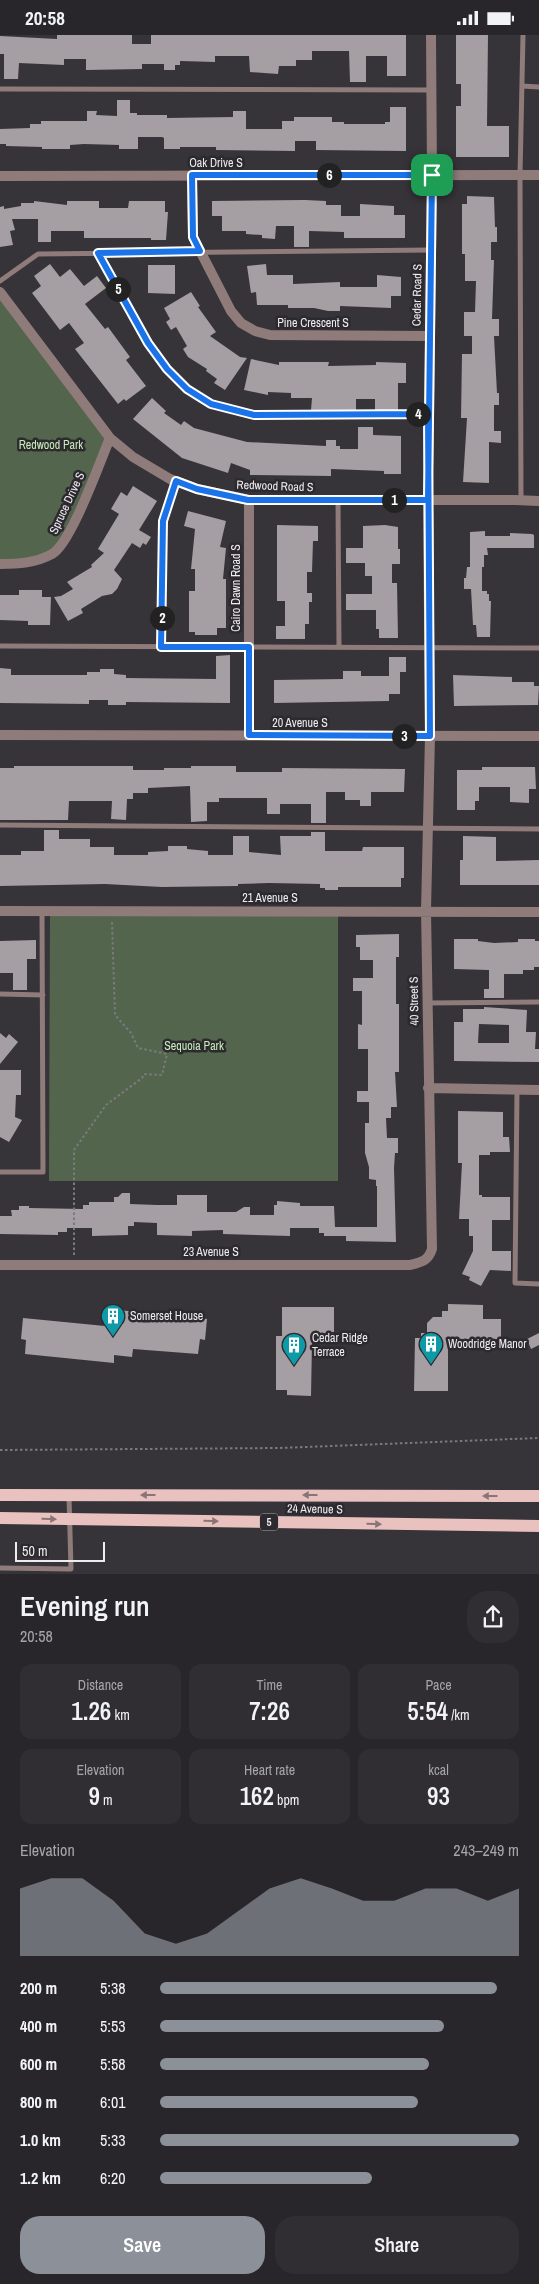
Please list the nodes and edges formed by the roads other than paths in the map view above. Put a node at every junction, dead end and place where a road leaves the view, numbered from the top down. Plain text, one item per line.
1 (431, 35) edge
2 (523, 35) edge
3 (522, 87) junction
4 (539, 87) edge
5 (0, 89) edge
6 (432, 90) junction
7 (192, 175) junction
8 (432, 175) junction
9 (520, 175) junction
10 (539, 175) edge
11 (0, 176) edge
12 (431, 250) junction
13 (200, 251) junction
14 (98, 253) junction
15 (0, 281) edge
16 (0, 292) edge
17 (429, 335) junction
18 (428, 414) junction
19 (110, 438) junction
20 (176, 481) junction
21 (248, 500) junction
22 (338, 500) junction
23 (428, 500) junction
24 (521, 500) junction
25 (539, 501) edge
26 (0, 564) edge
27 (0, 646) edge
28 (161, 647) junction
29 (249, 647) junction
30 (339, 647) junction
31 (430, 647) junction
32 (539, 648) edge
33 (0, 735) edge
34 (249, 735) junction
35 (430, 736) junction
36 (539, 736) edge
37 (0, 825) edge
38 (428, 827) junction
39 (539, 829) edge
40 (42, 910) junction
41 (0, 911) edge
42 (426, 911) junction
43 (539, 912) edge
44 (0, 994) edge
45 (43, 995) junction
46 (539, 1002) edge
47 (427, 1003) junction
48 (428, 1088) junction
49 (517, 1089) junction
50 (539, 1089) edge
51 (0, 1172) edge
52 (422, 1262) joint
53 (0, 1265) edge
54 (539, 1284) edge
55 (0, 1495) edge
56 (69, 1496) junction
57 (539, 1496) edge
58 (0, 1518) edge
59 (70, 1519) junction
60 (539, 1526) edge
61 (0, 1568) edge

1 - 6 street, Cedar Road S
2 - 3 lane
3 - 4 lane
3 - 9 lane
5 - 6 lane
6 - 8 street, Cedar Road S
7 - 8 street, Oak Drive S
7 - 11 street, Oak Drive S
7 - 13 street, Pine Crescent S
8 - 9 street, Oak Drive S
8 - 12 street, Cedar Road S
9 - 10 street, Oak Drive S
9 - 24 lane
12 - 13 lane
12 - 17 street, Cedar Road S
13 - 14 lane
13 - 17 street, Pine Crescent S
14 - 15 lane
14 - 18 lane
16 - 19 street, Redwood Road S
17 - 18 street, Cedar Road S
18 - 23 street, Cedar Road S
19 - 20 street, Redwood Road S
19 - 26 street, Spruce Drive S
20 - 21 street, Redwood Road S
20 - 28 lane
21 - 22 street, Redwood Road S
21 - 29 street, Cairo Dawn Road S
22 - 23 street, Redwood Road S
22 - 30 lane
23 - 24 street, Redwood Road S
23 - 31 street, Cedar Road S
24 - 25 street, Redwood Road S
27 - 28 lane
28 - 29 lane
29 - 30 lane
29 - 34 street, Cairo Dawn Road S
30 - 31 lane
31 - 32 lane
31 - 35 street, Cedar Road S
33 - 34 street, 20 Avenue S
34 - 35 street, 20 Avenue S
35 - 36 street, 20 Avenue S
35 - 38 street, 40 Street S
37 - 38 lane
38 - 39 lane
38 - 42 street, 40 Street S
40 - 41 street, 21 Avenue S
40 - 42 street, 21 Avenue S
40 - 45 lane
42 - 43 street, 21 Avenue S
42 - 47 street, 40 Street S
44 - 45 lane
45 - 51 lane
46 - 47 lane
47 - 48 street, 40 Street S
48 - 49 street
48 - 52 street, 40 Street S
49 - 50 street
49 - 54 lane
52 - 53 street, 23 Avenue S
55 - 56 main road, 24 Avenue S / 5
57 -> 56 main road, 24 Avenue S / 5
56 - 59 lane
58 -> 59 main road, 24 Avenue S / 5
59 -> 60 main road, 24 Avenue S / 5
59 - 61 lane

